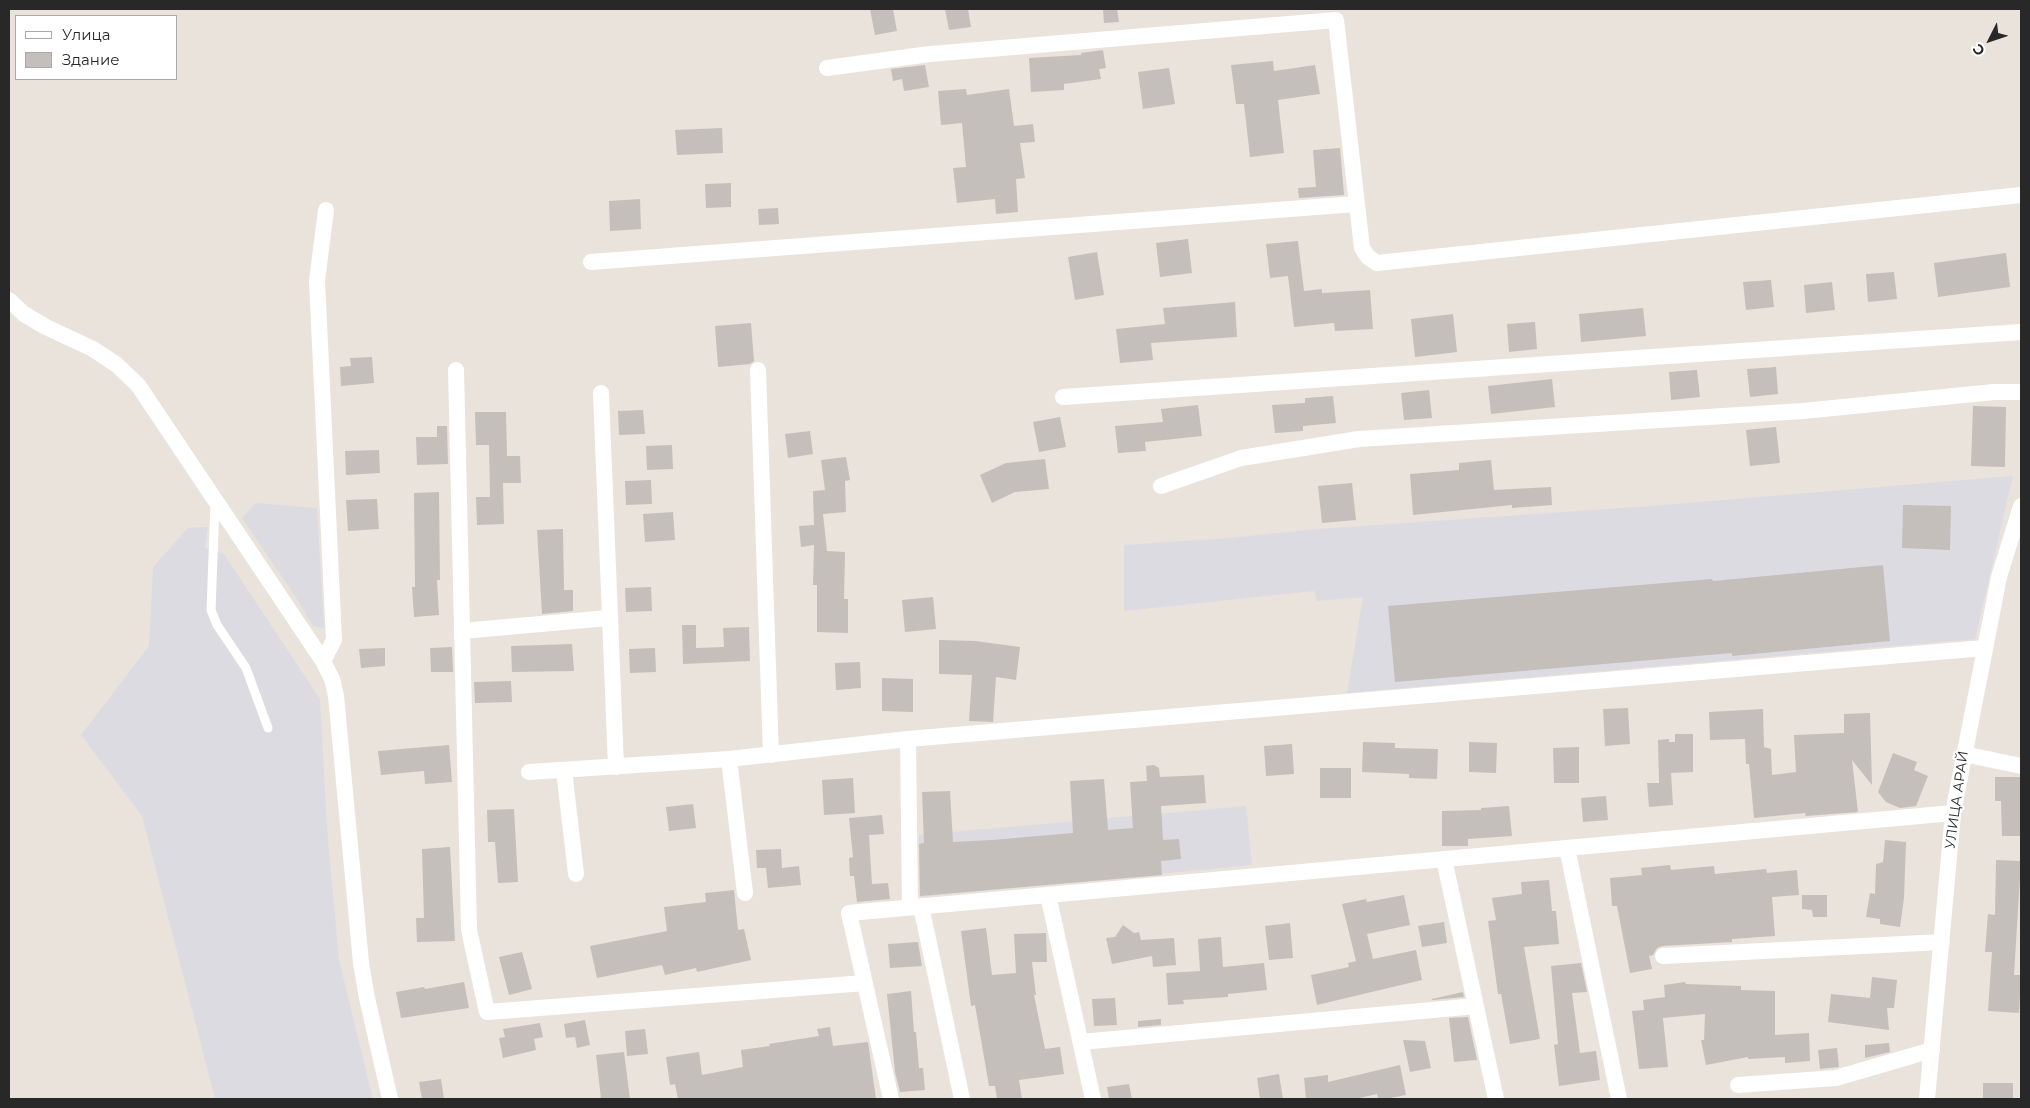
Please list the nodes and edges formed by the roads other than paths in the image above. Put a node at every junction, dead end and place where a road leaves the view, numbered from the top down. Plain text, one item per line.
1 (828, 68) dead end
2 (2021, 195) edge
3 (1356, 204) junction
4 (326, 210) dead end
5 (591, 262) dead end
6 (9, 300) edge
7 (2021, 332) edge
8 (456, 370) dead end
9 (758, 370) dead end
10 (2021, 392) edge
11 (601, 393) dead end
12 (1063, 397) dead end
13 (1161, 486) dead end
14 (215, 501) junction
15 (2021, 506) edge
16 (2015, 545) edge
17 (608, 618) junction
18 (462, 631) junction
19 (1984, 648) junction
20 (323, 661) junction
21 (268, 728) dead end
22 (908, 739) junction
23 (771, 754) junction
24 (1964, 754) junction
25 (729, 759) junction
26 (616, 766) junction
27 (2021, 766) edge
28 (564, 770) junction
29 (529, 772) dead end
30 (1953, 813) junction
31 (1567, 848) junction
32 (1444, 859) junction
33 (576, 874) dead end
34 (745, 893) dead end
35 (1048, 895) junction
36 (916, 907) junction
37 (1942, 942) junction
38 (1663, 956) dead end
39 (865, 983) junction
40 (1476, 1006) junction
41 (1081, 1042) junction
42 (1932, 1050) junction
43 (1738, 1085) dead end
44 (390, 1099) edge
45 (891, 1099) edge
46 (962, 1099) edge
47 (1093, 1099) edge
48 (1496, 1099) edge
49 (1619, 1099) edge
50 (1927, 1099) edge

1 - 3 street
2 - 3 street
3 - 5 street
4 - 20 street
6 - 14 street
7 - 12 street
8 - 18 street
9 - 23 street
10 - 13 street
11 - 17 street
14 - 20 street
14 - 21 lane
15 - 16 street, УЛИЦА АРАЙ
16 - 19 street, УЛИЦА АРАЙ
17 - 18 street
17 - 26 street
18 - 39 street
19 - 22 street
19 - 24 street, УЛИЦА АРАЙ
20 - 44 street
22 - 23 street
22 - 36 street
23 - 25 street
24 - 27 street
24 - 30 street, УЛИЦА АРАЙ
25 - 26 street
25 - 34 street
26 - 28 street
28 - 29 street
28 - 33 street
30 - 31 street
30 - 37 street, УЛИЦА АРАЙ
31 - 32 street
31 - 49 street
32 - 35 street
32 - 40 street
35 - 36 street
35 - 41 street
36 - 39 street
36 - 46 street
37 - 38 street
37 - 42 street, УЛИЦА АРАЙ
39 - 45 street
40 - 41 street
40 - 48 street
41 - 47 street
42 - 43 street
42 - 50 street, УЛИЦА АРАЙ

